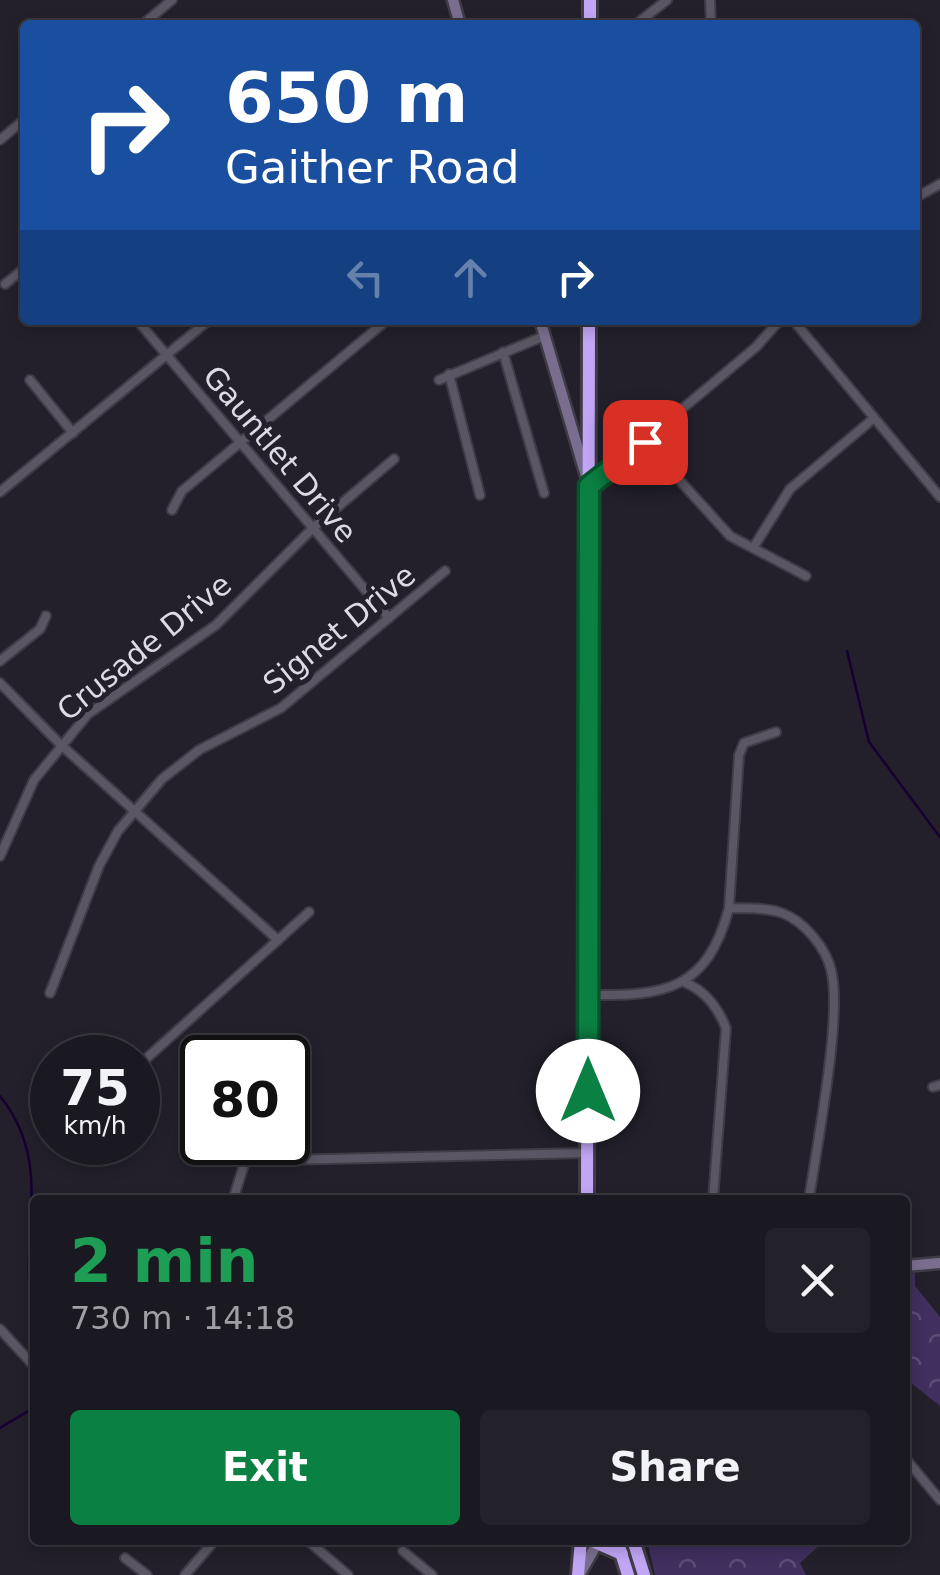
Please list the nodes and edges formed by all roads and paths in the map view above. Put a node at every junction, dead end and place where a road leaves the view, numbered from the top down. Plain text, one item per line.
1 (172, 0) edge
2 (666, 0) edge
3 (148, 20) edge
4 (641, 20) edge
5 (20, 124) edge
6 (0, 140) edge
7 (20, 272) edge
8 (5, 284) dead end
9 (141, 325) edge
10 (202, 325) edge
11 (381, 325) edge
12 (541, 325) edge
13 (589, 325) edge
14 (776, 325) edge
15 (797, 325) edge
16 (544, 336) junction
17 (503, 352) junction
18 (167, 355) junction
19 (449, 374) junction
20 (30, 380) dead end
21 (439, 380) dead end
22 (874, 418) junction
23 (73, 433) junction
24 (239, 442) junction
25 (645, 442) junction
26 (394, 459) dead end
27 (589, 486) junction
28 (0, 492) edge
29 (544, 494) dead end
30 (480, 495) dead end
31 (940, 497) edge
32 (172, 510) dead end
33 (312, 528) junction
34 (752, 548) junction
35 (445, 570) dead end
36 (806, 576) dead end
37 (46, 616) dead end
38 (389, 618) junction
39 (0, 661) edge
40 (0, 683) edge
41 (776, 732) dead end
42 (60, 744) junction
43 (136, 810) junction
44 (0, 856) edge
45 (729, 908) junction
46 (309, 912) dead end
47 (278, 940) junction
48 (686, 983) junction
49 (50, 993) dead end
50 (588, 994) junction
51 (160, 1046) edge
52 (588, 1153) junction
53 (310, 1159) edge
54 (244, 1165) edge
55 (234, 1195) edge
56 (587, 1195) edge
57 (713, 1195) edge
58 (810, 1195) edge
59 (940, 1263) edge
60 (910, 1266) edge
61 (0, 1329) edge
62 (30, 1362) edge
63 (910, 1464) edge
64 (940, 1500) edge
65 (210, 1545) edge
66 (313, 1545) edge
67 (582, 1545) edge
68 (594, 1545) edge
69 (635, 1545) edge
70 (619, 1547) edge
71 (403, 1552) dead end
72 (125, 1558) dead end
73 (146, 1575) edge
74 (185, 1575) edge
75 (348, 1575) edge
76 (432, 1575) edge
77 (579, 1575) edge
78 (628, 1575) edge
79 (644, 1575) edge

1 - 3 street
2 - 4 street
5 - 6 street
7 - 8 street
9 - 18 street, Gauntlet Drive
10 - 18 street
11 - 24 street
12 - 16 street
13 - 27 highway
14 - 25 street
15 - 22 street
16 - 17 street
16 - 27 street
17 - 19 street
17 - 29 street
18 - 23 street
18 - 24 street, Gauntlet Drive
19 - 21 street
19 - 30 street
20 - 23 street
22 - 31 street
22 - 34 street
23 - 28 street
24 - 32 street
24 - 33 street, Gauntlet Drive
25 - 27 street
25 - 34 street
26 - 33 street, Crusade Drive
27 - 50 highway
33 - 38 street, Gauntlet Drive
33 - 42 street, Crusade Drive
34 - 36 street
35 - 38 street, Signet Drive
37 - 39 street
38 - 43 street, Signet Drive
40 - 42 street
41 - 45 street
42 - 43 street
42 - 44 street, Crusade Drive
43 - 47 street
43 - 49 street, Signet Drive
45 - 48 street
45 - 58 street
46 - 47 street
47 - 51 street
48 - 50 street
48 - 57 street
50 - 52 highway
52 - 53 street
52 - 56 highway
54 - 55 street
59 - 60 street
61 - 62 street
63 - 64 street
65 - 74 street
66 - 75 street
67 - 77 highway
68 - 77 street
69 - 79 highway
70 - 78 highway
71 - 76 street
72 - 73 street

